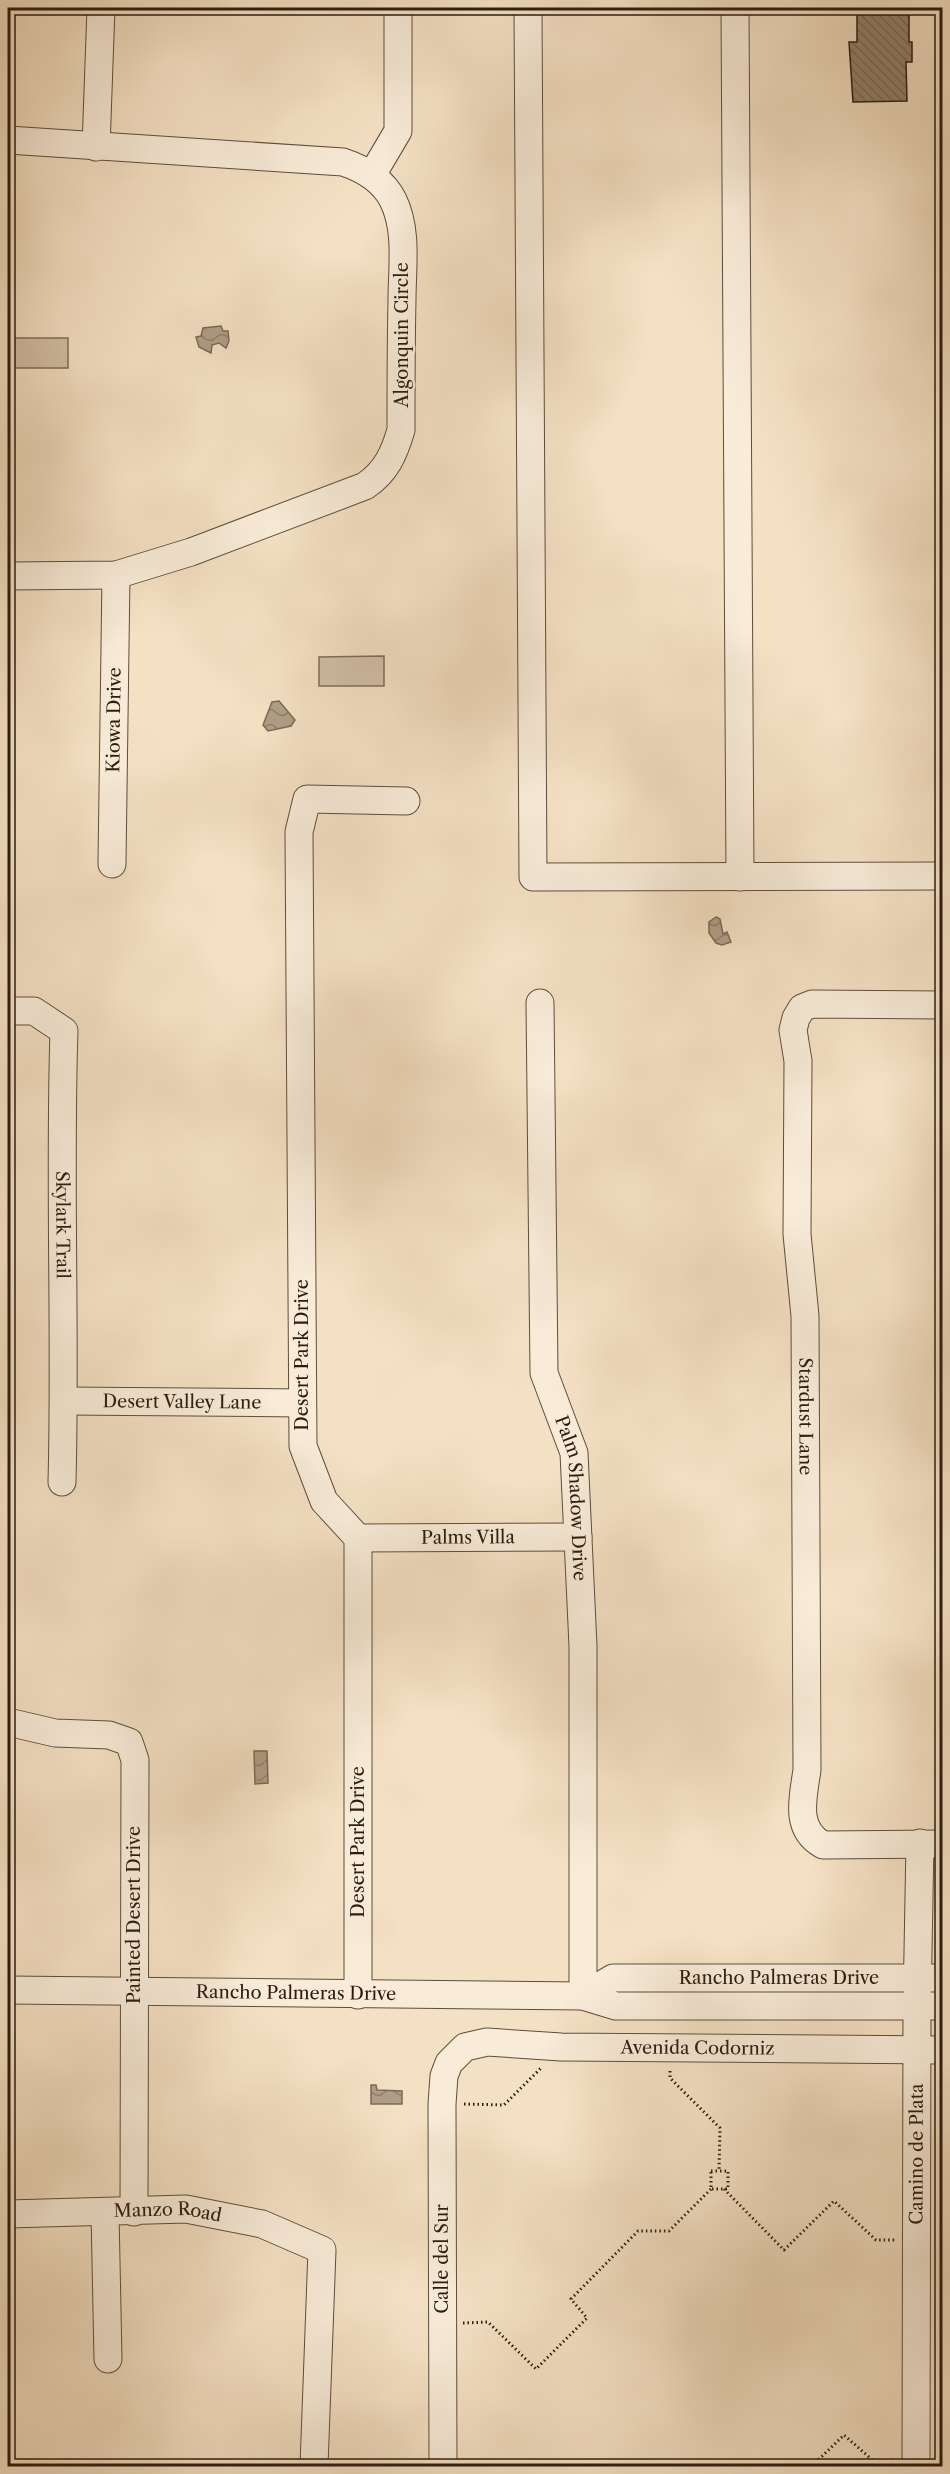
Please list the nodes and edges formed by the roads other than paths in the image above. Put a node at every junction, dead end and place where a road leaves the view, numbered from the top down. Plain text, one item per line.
1 (101, 8) edge
2 (398, 8) edge
3 (528, 8) edge
4 (735, 8) edge
5 (8, 140) edge
6 (96, 147) junction
7 (372, 175) junction
8 (116, 575) junction
9 (8, 576) edge
10 (406, 801) dead end
11 (112, 864) dead end
12 (942, 876) edge
13 (740, 877) junction
14 (540, 1003) dead end
15 (934, 1005) edge
16 (8, 1011) edge
17 (64, 1401) junction
18 (302, 1403) junction
19 (62, 1482) dead end
20 (578, 1537) junction
21 (358, 1538) junction
22 (8, 1722) edge
23 (931, 1843) edge
24 (930, 1978) edge
25 (8, 1990) edge
26 (134, 1990) junction
27 (358, 1995) junction
28 (584, 1996) junction
29 (930, 2006) edge
30 (930, 2050) edge
31 (455, 2055) joint
32 (134, 2212) junction
33 (105, 2213) junction
34 (8, 2214) edge
35 (108, 2359) dead end
36 (314, 2466) edge
37 (443, 2466) edge
38 (916, 2466) edge

1 - 6 street
2 - 7 street
3 - 13 street
4 - 13 street
5 - 6 street, Algonquin Circle
6 - 7 street, Algonquin Circle
7 - 8 street, Algonquin Circle
8 - 9 street, Algonquin Circle
8 - 11 street, Kiowa Drive
10 - 18 street, Desert Park Drive
12 - 13 street
14 - 20 street, Palm Shadow Drive
15 - 23 street, Stardust Lane
16 - 17 street, Skylark Trail
17 - 18 street, Desert Valley Lane
17 - 19 street, Skylark Trail
18 - 21 street, Desert Park Drive
20 - 21 street, Palms Villa
20 - 28 street, Palm Shadow Drive
21 - 27 street, Desert Park Drive
22 - 26 street, Painted Desert Drive
23 - 24 street, Camino de Plata
24 - 28 street, Rancho Palmeras Drive
24 - 29 street, Camino de Plata
25 - 26 street, Rancho Palmeras Drive
26 - 27 street, Rancho Palmeras Drive
26 - 32 street, Painted Desert Drive
27 - 28 street, Rancho Palmeras Drive
28 - 29 street, Rancho Palmeras Drive
29 - 30 street, Camino de Plata
30 - 31 street, Avenida Codorniz
30 - 38 street, Camino de Plata
31 - 37 street, Calle del Sur
32 - 33 street, Manzo Road
32 - 36 street, Manzo Road
33 - 34 street, Manzo Road
33 - 35 street

